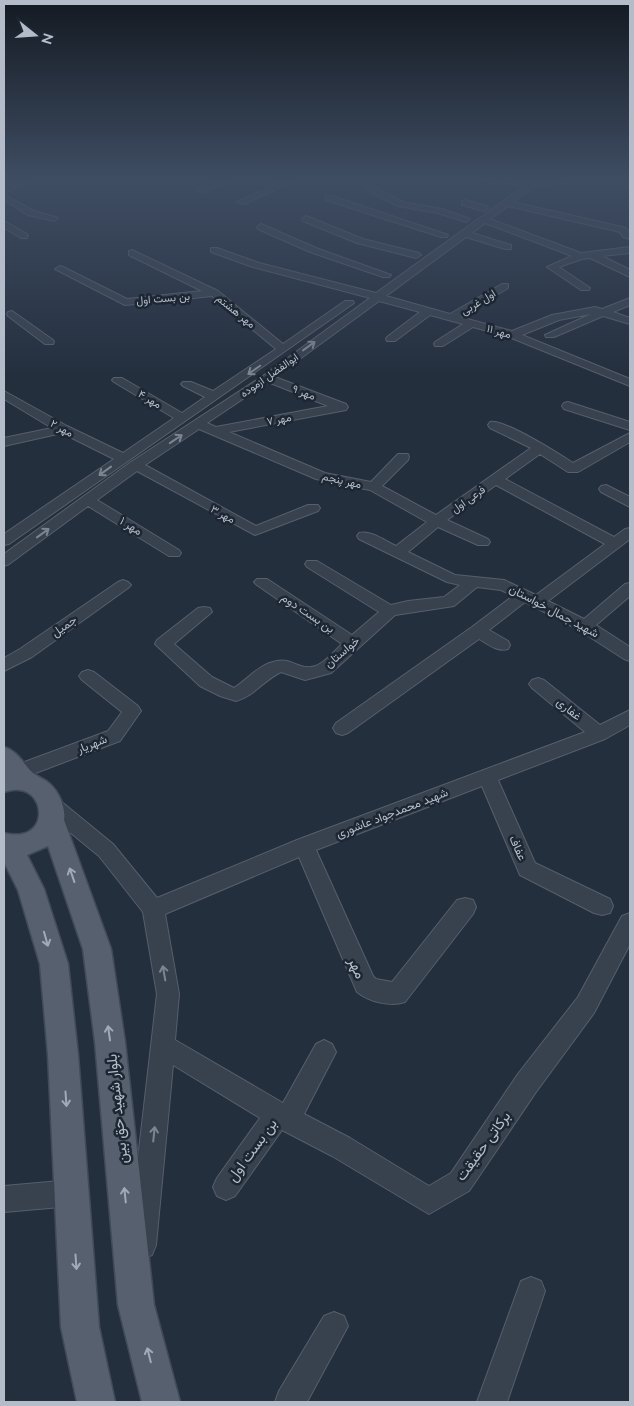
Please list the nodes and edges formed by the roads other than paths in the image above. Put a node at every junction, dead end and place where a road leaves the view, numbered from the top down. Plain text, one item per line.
1 (301, 245) edge
2 (377, 245) edge
3 (431, 245) edge
4 (448, 245) edge
5 (500, 245) edge
6 (554, 245) edge
7 (508, 247) dead end
8 (214, 250) dead end
9 (630, 250) edge
10 (132, 253) dead end
11 (416, 255) junction
12 (592, 255) junction
13 (580, 256) junction
14 (60, 269) dead end
15 (394, 270) junction
16 (630, 274) edge
17 (504, 286) dead end
18 (585, 288) dead end
19 (214, 293) junction
20 (363, 293) junction
21 (377, 296) junction
22 (630, 302) edge
23 (6, 312) edge
24 (427, 312) junction
25 (601, 312) junction
26 (451, 318) junction
27 (630, 321) edge
28 (472, 323) junction
29 (513, 335) junction
30 (550, 335) dead end
31 (391, 339) dead end
32 (49, 342) dead end
33 (439, 344) dead end
34 (283, 349) junction
35 (267, 378) junction
36 (118, 380) dead end
37 (630, 383) edge
38 (187, 384) dead end
39 (4, 394) edge
40 (214, 396) junction
41 (568, 406) dead end
42 (342, 407) joint
43 (182, 418) junction
44 (198, 424) junction
45 (494, 425) dead end
46 (630, 426) edge
47 (63, 429) junction
48 (216, 431) junction
49 (630, 438) edge
50 (4, 442) edge
51 (540, 448) junction
52 (403, 457) dead end
53 (123, 458) junction
54 (136, 466) junction
55 (496, 480) junction
56 (374, 487) junction
57 (606, 489) dead end
58 (88, 500) junction
59 (630, 503) edge
60 (313, 508) dead end
61 (437, 521) junction
62 (630, 532) edge
63 (364, 536) dead end
64 (4, 541) edge
65 (483, 542) dead end
66 (615, 543) junction
67 (398, 552) junction
68 (174, 553) dead end
69 (4, 561) edge
70 (312, 564) dead end
71 (262, 582) dead end
72 (473, 582) junction
73 (123, 585) dead end
74 (630, 588) edge
75 (530, 599) junction
76 (388, 611) junction
77 (204, 612) dead end
78 (585, 626) junction
79 (478, 631) junction
80 (354, 644) junction
81 (502, 645) dead end
82 (630, 655) edge
83 (4, 665) edge
84 (88, 676) dead end
85 (538, 684) dead end
86 (630, 717) edge
87 (342, 728) dead end
88 (600, 734) junction
89 (12, 773) edge
90 (486, 777) junction
91 (52, 813) junction
92 (6, 845) edge
93 (304, 846) junction
94 (602, 906) dead end
95 (465, 907) dead end
96 (153, 909) junction
97 (630, 923) edge
98 (163, 1046) junction
99 (324, 1052) dead end
100 (283, 1116) junction
101 (226, 1187) dead end
102 (72, 1193) junction
103 (4, 1199) edge
104 (531, 1291) dead end
105 (136, 1305) junction
106 (334, 1326) dead end
107 (96, 1402) edge
108 (161, 1402) edge
109 (290, 1402) edge
110 (492, 1402) edge

1 - 15 street
2 - 11 street
3 - 11 street, ابوالفضل ازموده
4 - 21 street, ابوالفضل ازموده
5 - 7 street
6 - 13 street
8 - 20 street, مهر ۱۱
9 - 12 street
10 - 19 street, مهر هشتم
11 - 15 street, ابوالفضل ازموده
12 - 13 street
12 - 16 street
13 - 18 street
14 - 19 street, بن بست اول
15 - 20 street, ابوالفضل ازموده
17 - 26 street, اول غربی
19 - 34 street, مهر هشتم
20 - 21 street, مهر ۱۱
20 - 34 street, ابوالفضل ازموده
21 - 24 street, مهر ۱۱
35 -> 21 street, ابوالفضل ازموده
22 - 25 street
23 - 32 street
24 - 26 street, مهر ۱۱
24 - 31 street
25 - 27 street
25 - 29 street
25 - 30 street
26 - 28 street, مهر ۱۱
28 - 29 street, مهر ۱۱
28 - 33 street
29 - 37 street, مهر ۱۱
34 -> 40 street, ابوالفضل ازموده
35 - 42 street, مهر ۹
35 - 44 street, ابوالفضل ازموده
36 - 43 street, مهر ۴
38 - 40 street
39 - 47 street, مهر ۲
40 - 43 street, ابوالفضل ازموده
41 - 46 street
42 - 48 street, مهر ۷
43 - 53 street, ابوالفضل ازموده
44 - 48 street, مهر پنجم
54 -> 44 street, ابوالفضل ازموده
45 - 51 street
47 - 50 street
47 - 53 street, مهر ۲
48 - 56 street, مهر پنجم
49 - 51 street
51 - 55 street, فرعی اول
52 - 56 street
53 -> 64 street, ابوالفضل ازموده
54 - 58 street, ابوالفضل ازموده
54 - 60 street, مهر ۳
55 - 61 street, فرعی اول
55 - 66 street
56 - 61 street, مهر پنجم
57 - 59 street
58 - 68 street, مهر ۱
69 -> 58 street, ابوالفضل ازموده
61 - 65 street, مهر پنجم
61 - 67 street, فرعی اول
62 - 66 street
63 - 67 street, شهید جمال خواستان
66 - 75 street
67 - 72 street, شهید جمال خواستان
70 - 76 street
71 - 80 street, بن بست دوم
72 - 75 street, شهید جمال خواستان
72 - 76 street
73 - 83 street, جمیل
74 - 78 street
75 - 78 street, شهید جمال خواستان
75 - 79 street
76 - 80 street, خواستان
77 - 80 street, خواستان
78 - 82 street, شهید جمال خواستان
79 - 81 street
79 - 87 street
84 - 89 street, شهریار
85 - 88 street, غفاری
86 - 88 street, شهید محمدجواد عاشوری
88 - 90 street, شهید محمدجواد عاشوری
89 - 91 main road, بلوار شهید حق بین
90 - 93 street, شهید محمدجواد عاشوری
90 - 94 street, عفاف
91 - 92 main road
91 - 96 street
105 -> 91 main road, بلوار شهید حق بین
92 -> 102 main road
93 - 95 street, مهر
93 - 96 street, شهید محمدجواد عاشوری
98 -> 96 street
97 - 100 street, برکاتی حقیقت
98 - 100 street, برکاتی حقیقت
105 -> 98 street
99 - 100 street
100 - 101 street, بن بست اول
102 - 103 street
102 -> 107 main road
104 - 110 street
108 -> 105 main road, بلوار شهید حق بین
106 - 109 street

